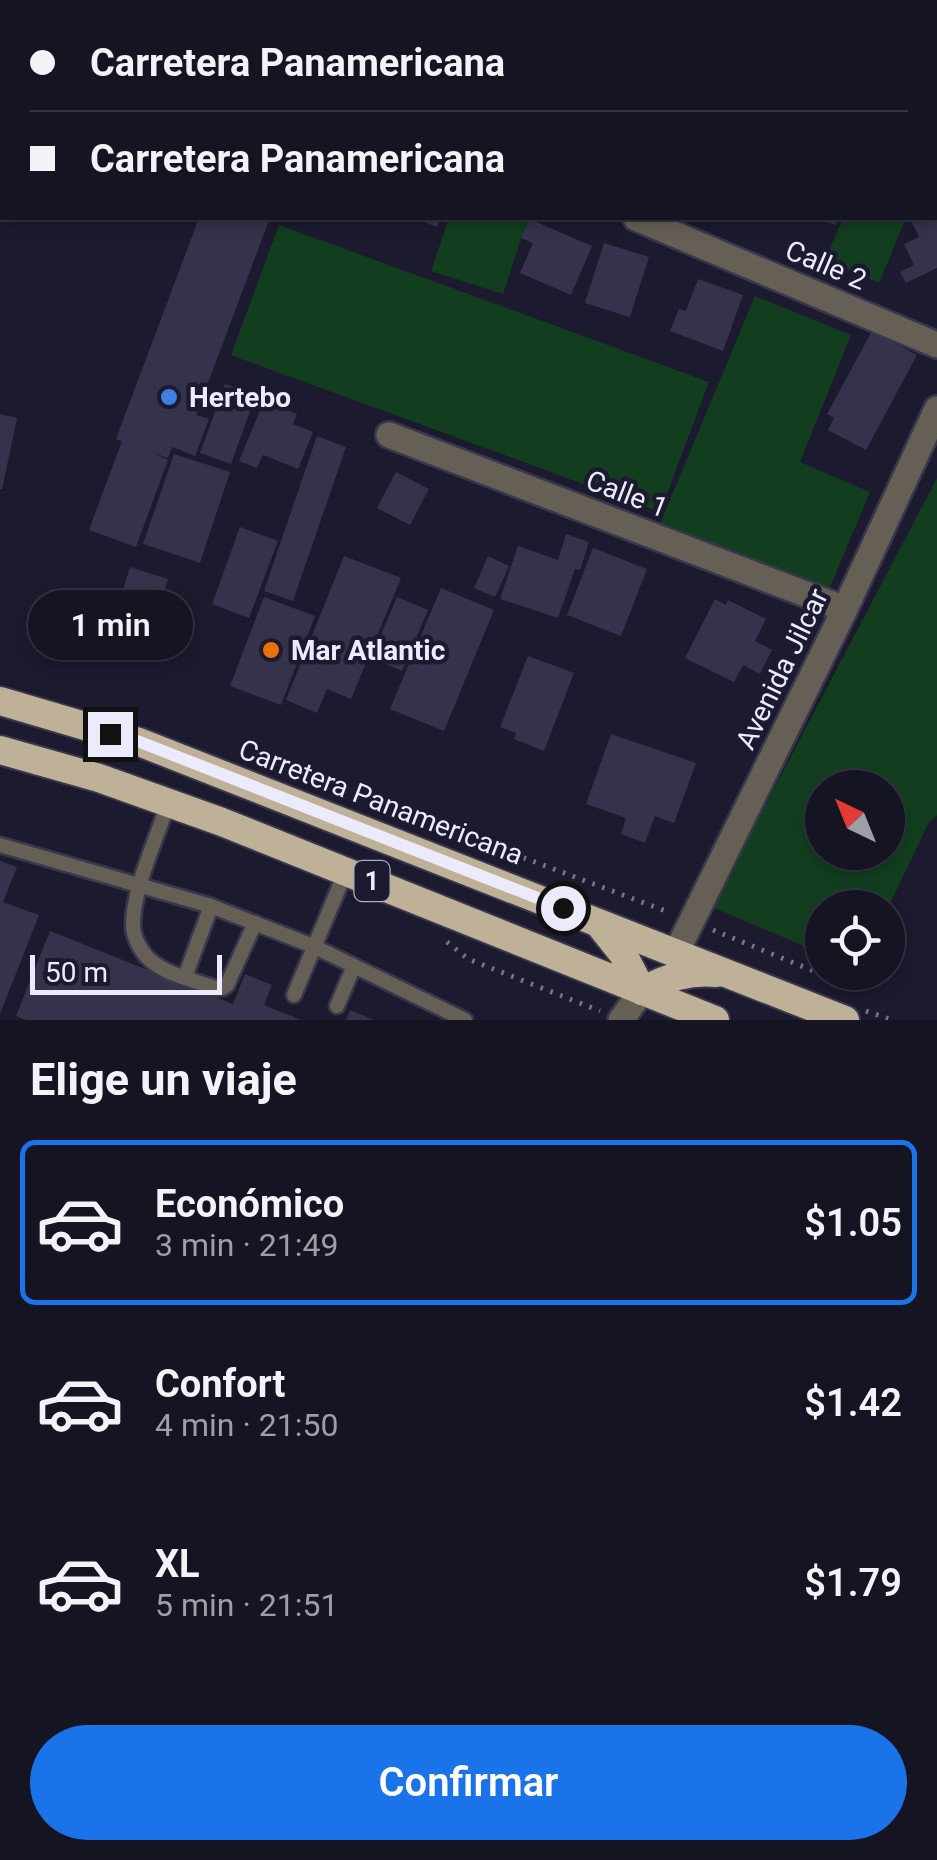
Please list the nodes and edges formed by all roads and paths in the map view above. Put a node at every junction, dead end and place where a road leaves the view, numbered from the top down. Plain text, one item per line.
1 (641, 220) edge
2 (937, 345) edge
3 (937, 409) edge
4 (389, 434) dead end
5 (844, 609) junction
6 (0, 702) edge
7 (0, 750) edge
8 (168, 803) junction
9 (0, 845) edge
10 (346, 870) junction
11 (140, 884) junction
12 (210, 906) junction
13 (597, 922) junction
14 (255, 923) junction
15 (313, 946) junction
16 (676, 953) junction
17 (354, 966) junction
18 (728, 974) junction
19 (185, 977) junction
20 (642, 991) junction
21 (294, 994) dead end
22 (337, 1006) dead end
23 (464, 1020) edge
24 (621, 1020) edge
25 (715, 1020) edge
26 (845, 1020) edge

1 - 2 street, Calle 2
3 - 5 street, Avenida Jilcar
4 - 5 street, Calle 1
5 - 16 street, Avenida Jilcar
6 - 13 highway, Carretera Panamericana / 1
7 - 8 highway, 1
8 - 10 highway, 1
8 - 11 lane
9 - 11 lane
10 - 15 lane
10 - 20 highway, 1
11 - 12 lane
11 - 19 lane
12 - 14 lane
12 - 19 lane
13 - 16 highway, Carretera Panamericana / 1
13 - 20 highway
14 - 15 lane
14 - 19 lane
15 - 17 lane
15 - 21 lane
16 - 18 highway, Carretera Panamericana / 1
17 - 22 lane
17 - 23 lane
18 - 20 highway
18 - 26 highway, Carretera Panamericana / 1
20 - 24 street
20 - 25 highway, 1

